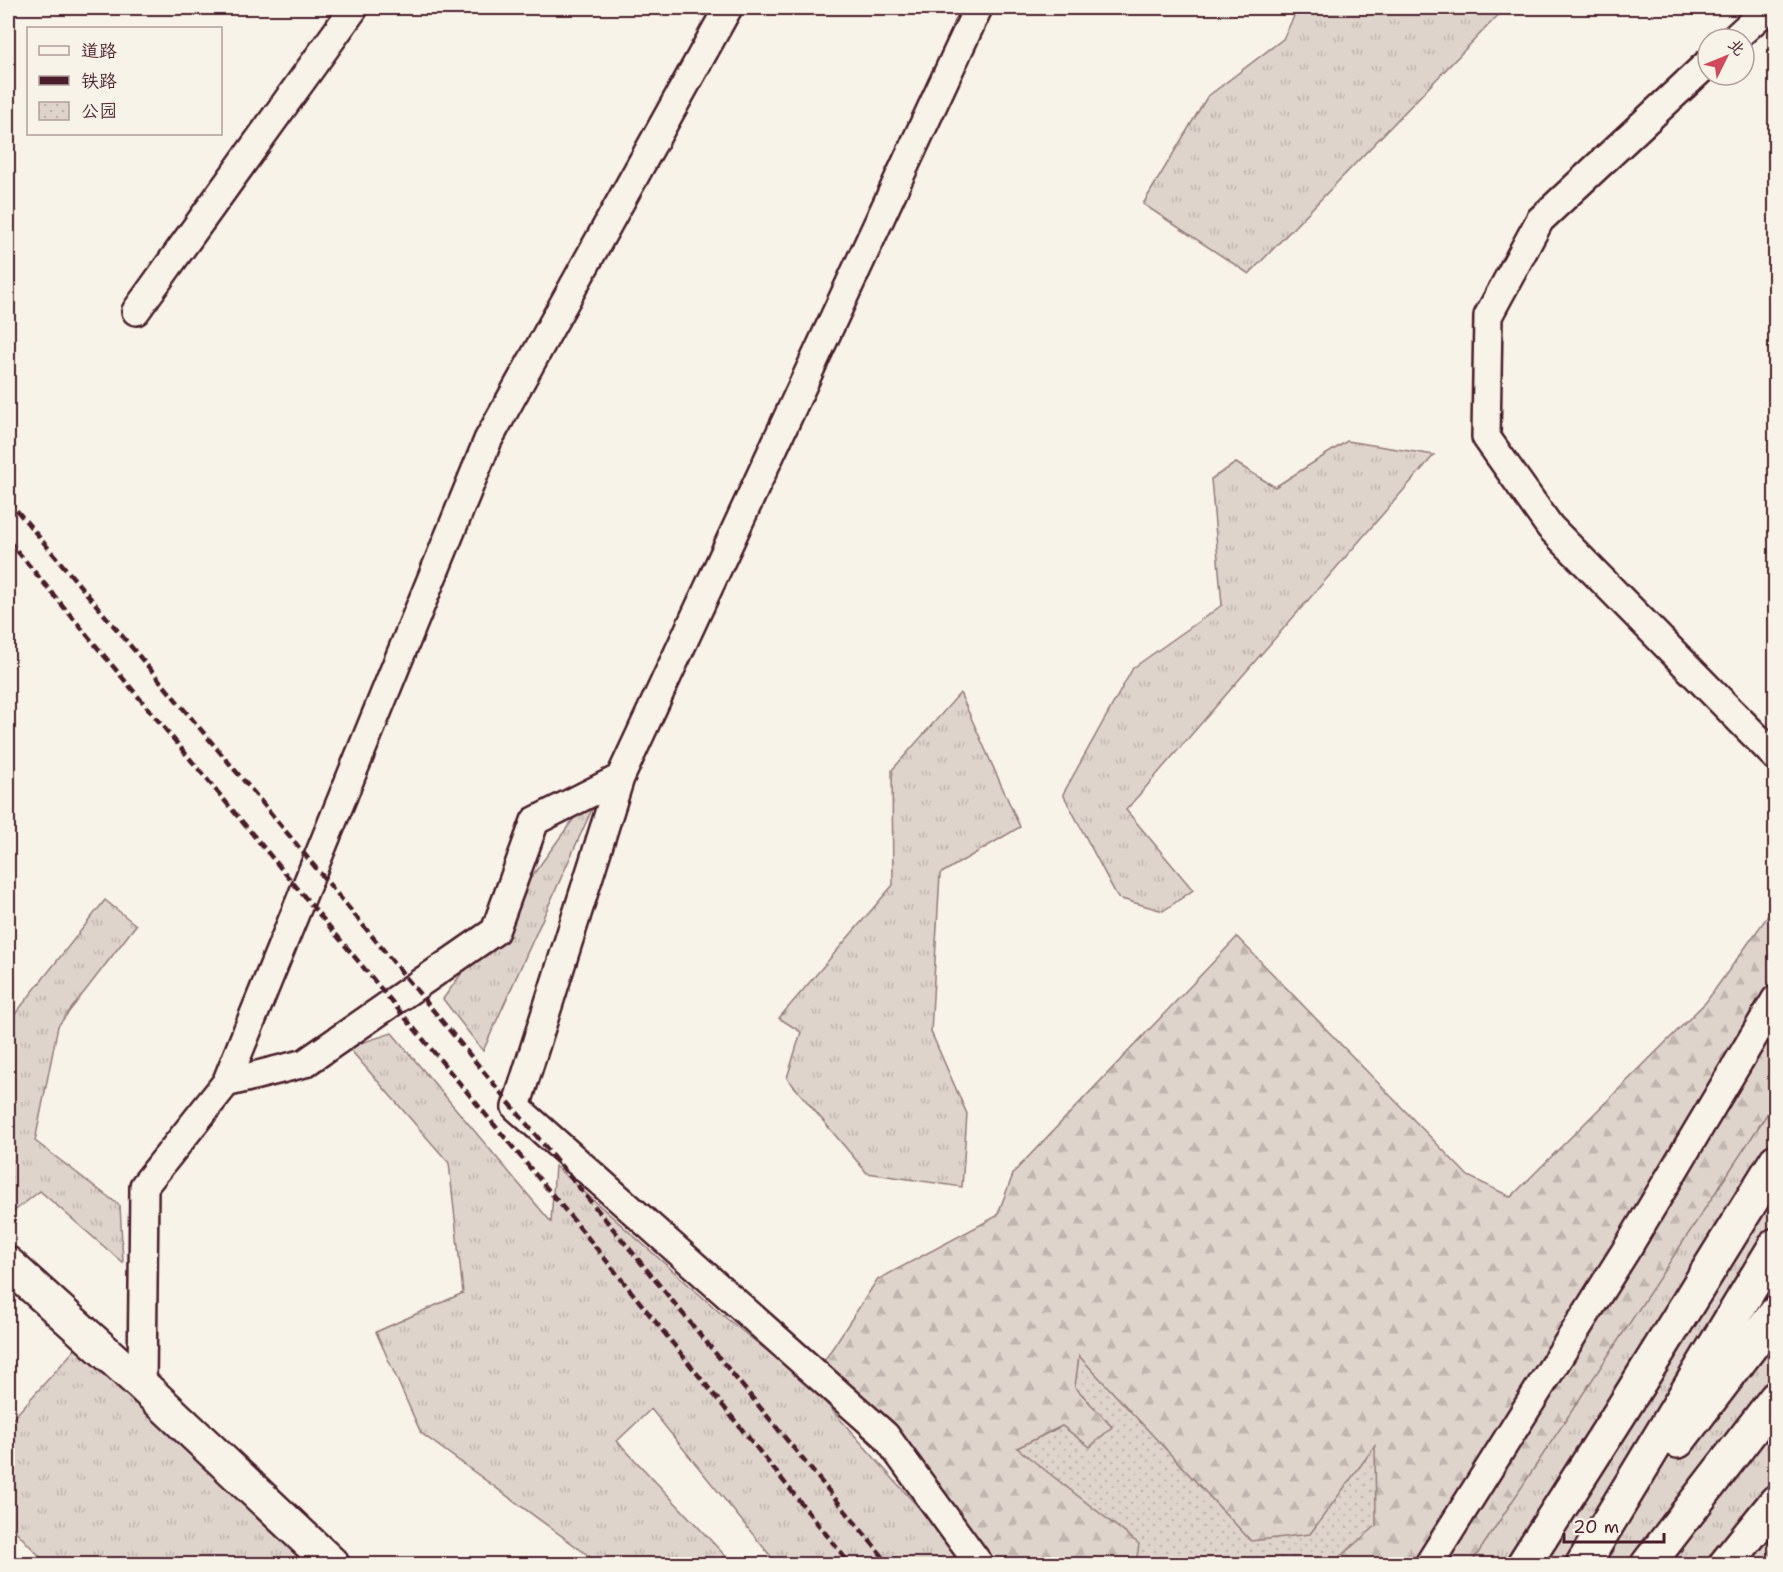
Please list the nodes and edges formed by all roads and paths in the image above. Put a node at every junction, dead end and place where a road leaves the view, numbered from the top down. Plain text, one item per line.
1 (354, 8) edge
2 (728, 8) edge
3 (978, 8) edge
4 (1768, 8) edge
5 (1747, 27) edge
6 (1696, 74) edge
7 (136, 311) dead end
8 (1776, 757) edge
9 (620, 778) junction
10 (1776, 999) edge
11 (226, 1083) junction
12 (1776, 1161) edge
13 (1776, 1245) edge
14 (8, 1264) edge
15 (1776, 1313) edge
16 (142, 1385) junction
17 (1776, 1398) edge
18 (1776, 1502) edge
19 (332, 1564) edge
20 (979, 1564) edge
21 (1429, 1564) edge
22 (1524, 1564) edge
23 (1584, 1564) edge
24 (1648, 1564) edge
25 (1726, 1564) edge

1 - 7 street
2 - 11 street
3 - 9 street
4 - 5 street
6 - 8 street
9 - 11 street
9 - 20 street
10 - 21 street
11 - 16 street
12 - 22 main road
13 - 23 main road
14 - 16 main road
15 - 23 main road
16 - 19 main road
17 - 24 main road
18 - 25 main road

